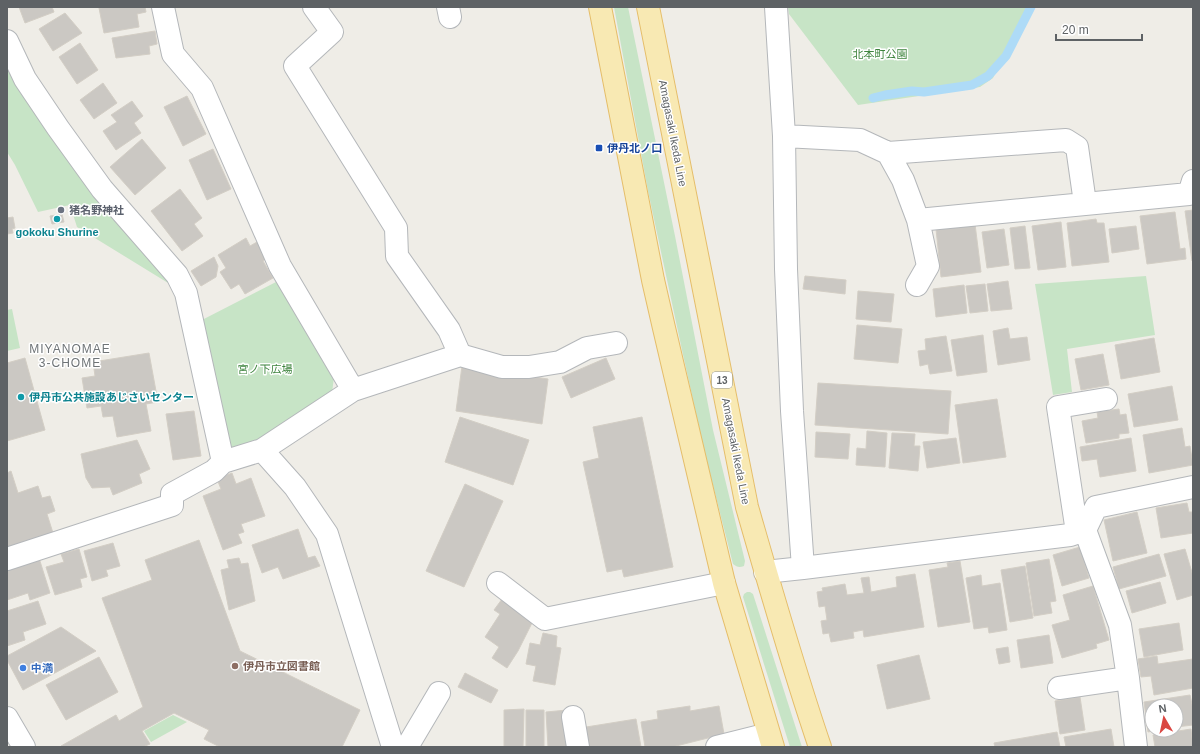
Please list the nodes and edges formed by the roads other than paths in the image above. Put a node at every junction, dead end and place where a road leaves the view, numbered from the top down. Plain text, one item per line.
1 (163, 7) edge
2 (314, 7) edge
3 (600, 7) edge
4 (648, 7) edge
5 (776, 7) edge
6 (7, 41) edge
7 (784, 136) junction
8 (888, 153) junction
9 (1193, 181) edge
10 (1085, 203) junction
11 (918, 220) junction
12 (917, 285) dead end
13 (616, 343) dead end
14 (460, 355) junction
15 (353, 390) junction
16 (1106, 399) dead end
17 (262, 450) junction
18 (223, 462) junction
19 (1193, 488) edge
20 (1081, 531) junction
21 (7, 559) edge
22 (803, 568) junction
23 (766, 572) junction
24 (498, 583) dead end
25 (724, 583) junction
26 (1128, 678) junction
27 (1059, 688) dead end
28 (438, 693) dead end
29 (573, 717) dead end
30 (7, 718) edge
31 (771, 741) edge
32 (24, 747) edge
33 (393, 747) edge
34 (407, 747) edge
35 (578, 747) edge
36 (717, 747) edge
37 (820, 747) edge
38 (1136, 747) edge

1 - 15 street
2 - 14 street
3 - 25 main road
4 - 23 main road, Amagasaki Ikeda Line / 13
5 - 7 street
6 - 18 street
7 - 8 street
7 - 22 street
8 - 10 street
8 - 11 street
9 - 10 street
10 - 11 street
11 - 12 street
13 - 14 street
14 - 15 street
15 - 17 street
16 - 20 street
17 - 18 street
17 - 33 street
18 - 21 street
19 - 20 street
20 - 22 street
20 - 26 street
22 - 23 street
23 - 37 main road, Amagasaki Ikeda Line / 13
24 - 25 street
25 - 31 main road
26 - 27 street
26 - 38 street
28 - 34 street
29 - 35 street
30 - 32 street
31 - 36 street

